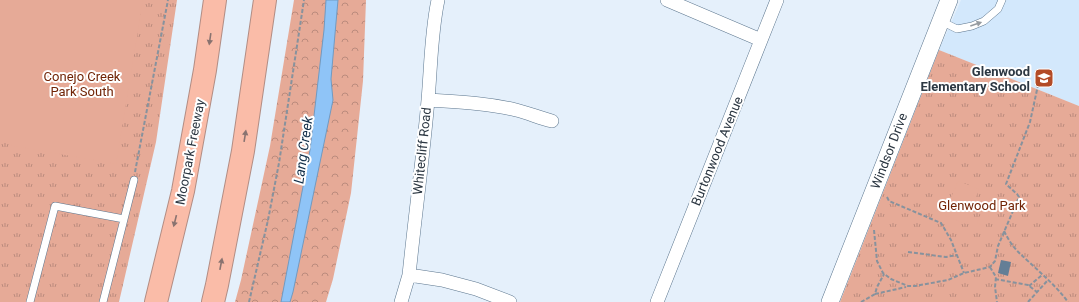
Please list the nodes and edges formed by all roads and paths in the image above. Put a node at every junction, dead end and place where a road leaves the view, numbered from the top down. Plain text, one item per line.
1 (168, 0) edge
2 (215, 0) edge
3 (265, 0) edge
4 (304, 0) edge
5 (438, 0) edge
6 (667, 0) edge
7 (777, 0) edge
8 (949, 0) edge
9 (1002, 0) edge
10 (940, 21) junction
11 (761, 40) junction
12 (1040, 76) dead end
13 (428, 100) junction
14 (552, 121) dead end
15 (134, 180) joint
16 (887, 197) dead end
17 (124, 219) junction
18 (875, 223) dead end
19 (1004, 231) junction
20 (908, 252) dead end
21 (957, 255) junction
22 (990, 267) junction
23 (964, 273) junction
24 (884, 274) junction
25 (409, 275) junction
26 (1042, 275) junction
27 (995, 279) junction
28 (1048, 280) junction
29 (908, 286) junction
30 (1029, 286) junction
31 (1037, 292) junction
32 (874, 294) junction
33 (30, 302) edge
34 (103, 302) edge
35 (156, 302) edge
36 (213, 302) edge
37 (249, 302) edge
38 (401, 302) edge
39 (510, 302) edge
40 (657, 302) edge
41 (830, 302) edge
42 (862, 302) edge
43 (997, 302) edge
44 (1028, 302) edge
45 (1068, 302) edge

1 - 15 path
2 -> 35 highway, Moorpark Freeway
36 -> 3 highway
4 - 37 path
5 - 13 street, Whitecliff Road
6 - 11 street
7 - 11 street, Burtonwood Avenue
8 - 10 street, Windsor Drive
10 -> 9 lane
10 - 41 street, Windsor Drive
11 - 40 street, Burtonwood Avenue
12 - 19 path
13 - 14 street
13 - 25 street, Whitecliff Road
15 - 17 lane
16 - 21 path
17 - 33 lane
17 - 34 lane
18 - 24 path
19 - 22 path
19 - 26 path
20 - 21 path
21 - 23 path
22 - 23 path
22 - 27 path
23 - 29 path
24 - 29 path
24 - 32 path
25 - 38 street, Whitecliff Road
25 - 39 street
26 - 28 path
26 - 30 path
27 - 30 path
27 - 43 path
28 - 31 path
28 - 45 path
29 - 32 path
30 - 31 path
31 - 44 path
32 - 42 path

